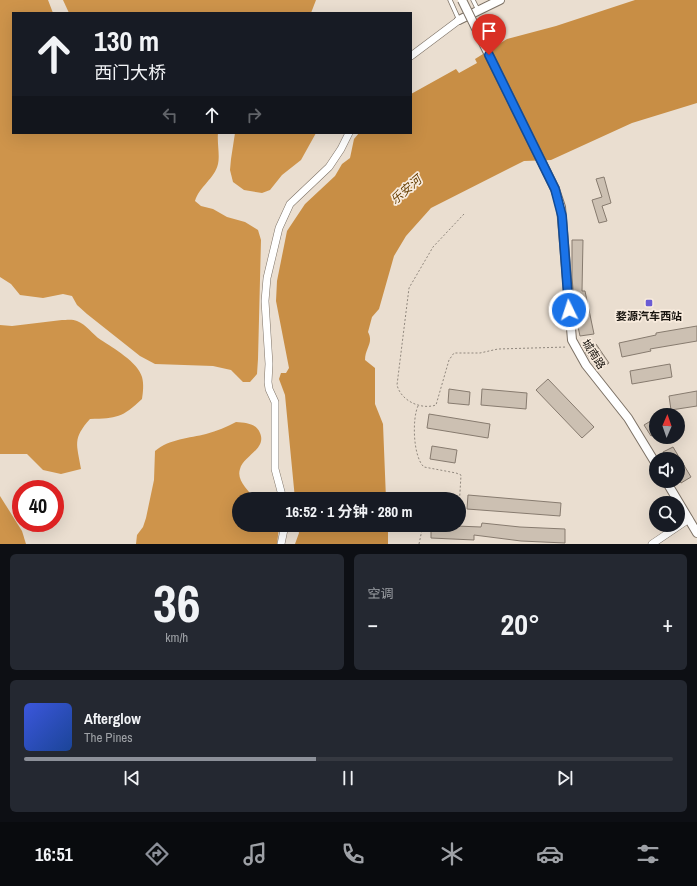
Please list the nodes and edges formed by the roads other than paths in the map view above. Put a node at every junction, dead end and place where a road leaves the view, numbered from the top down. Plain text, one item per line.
1 (450, 0) edge
2 (462, 0) edge
3 (474, 0) edge
4 (500, 0) edge
5 (478, 11) junction
6 (459, 20) junction
7 (412, 55) edge
8 (348, 134) edge
9 (649, 452) edge
10 (670, 488) edge
11 (281, 492) edge
12 (688, 519) junction
13 (284, 532) edge
14 (697, 533) edge
15 (282, 544) edge
16 (652, 544) edge

1 - 6 lane
2 - 9 street, 城南路, bridge
3 - 5 lane
4 - 5 street
5 - 6 street
6 - 7 street
8 - 11 street
10 - 12 street
12 - 14 street
12 - 16 street
13 - 15 street

